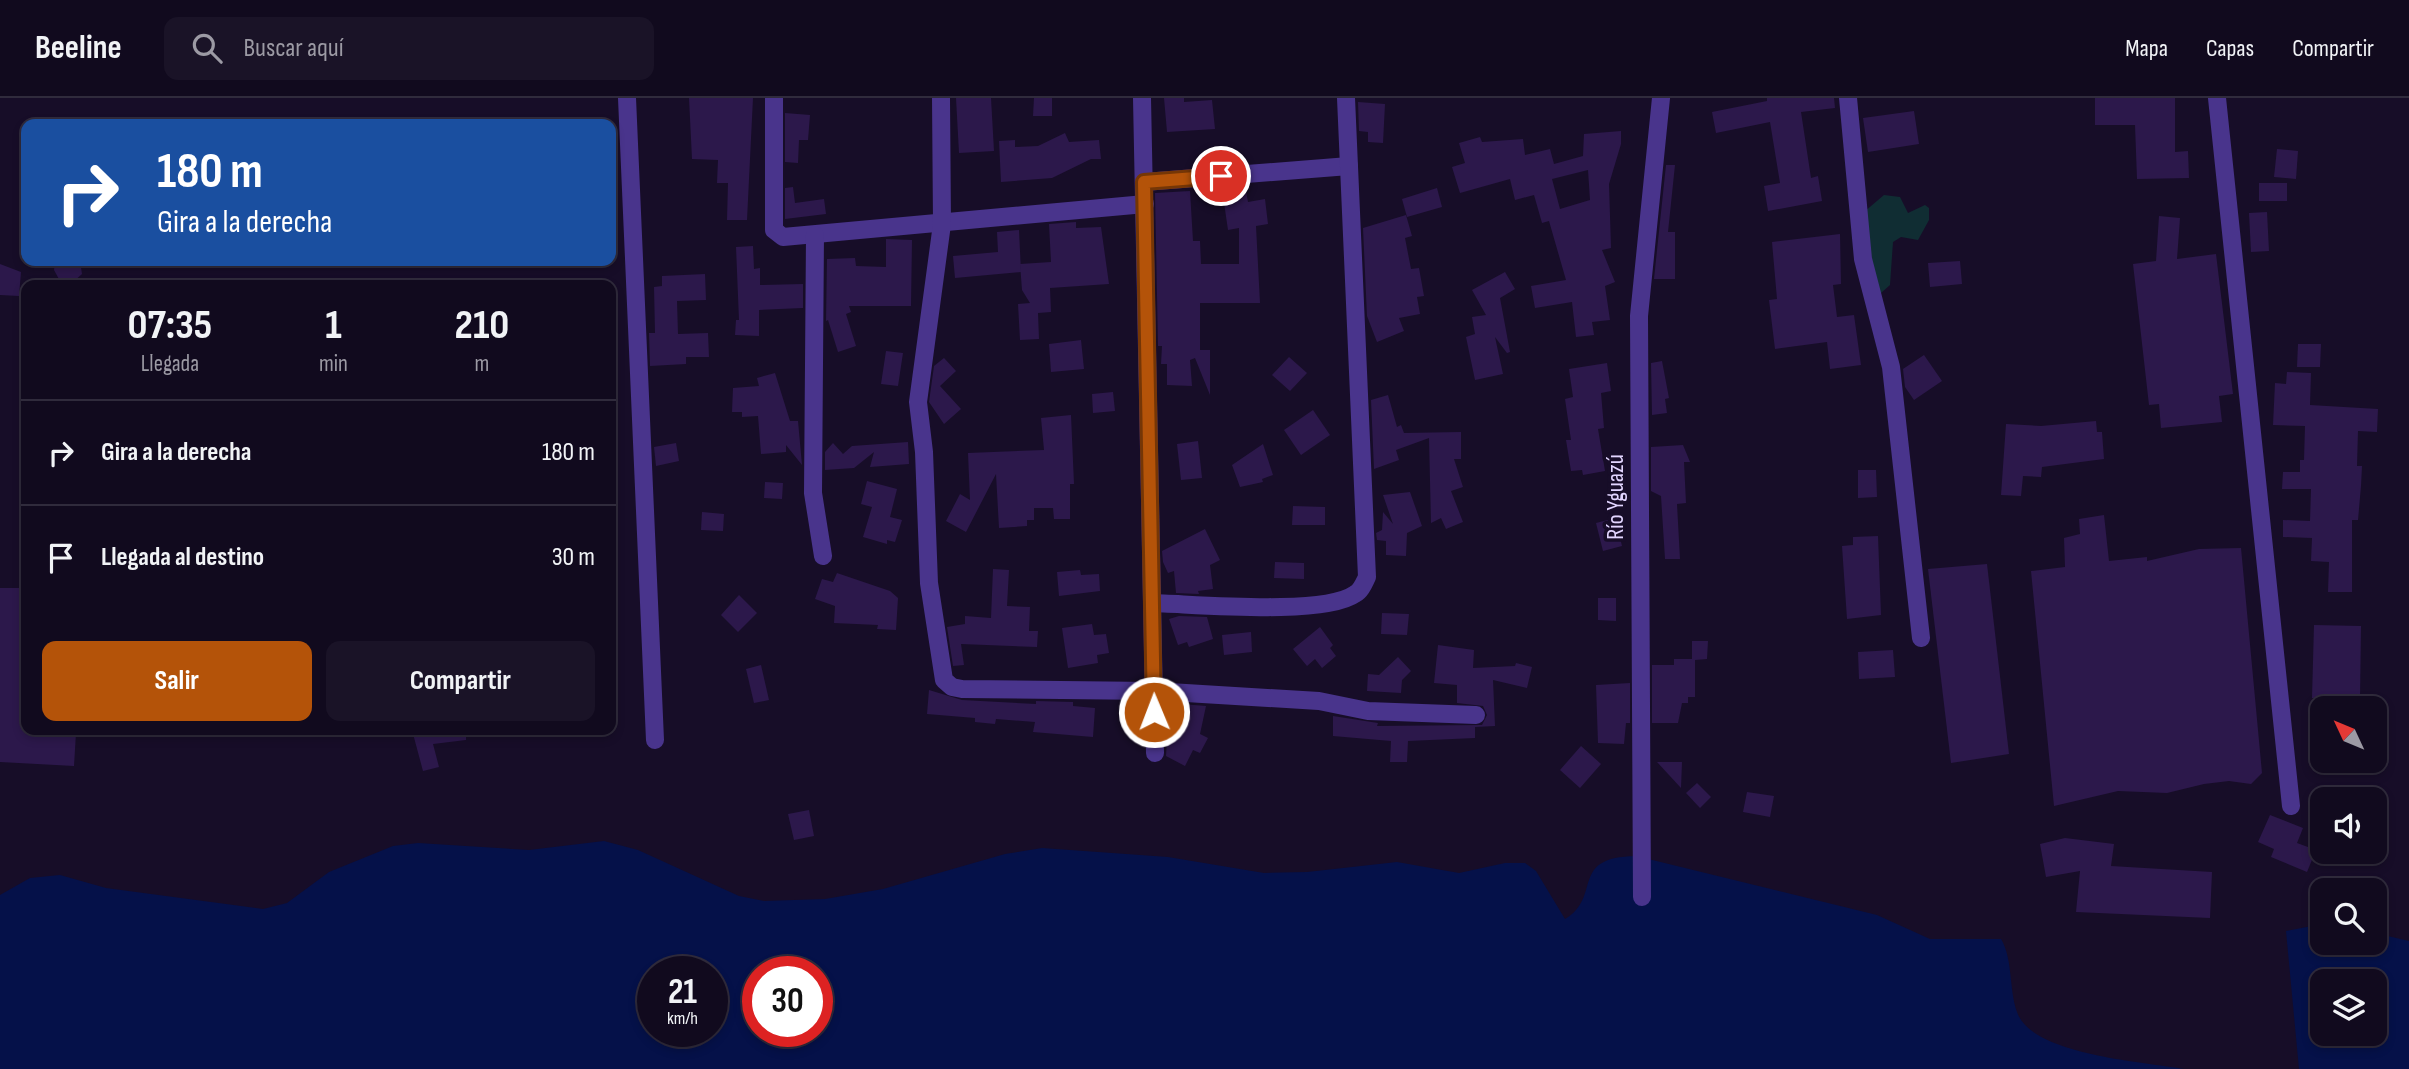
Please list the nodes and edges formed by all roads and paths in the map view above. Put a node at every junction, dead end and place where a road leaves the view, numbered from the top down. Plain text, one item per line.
1 (626, 98) edge
2 (774, 98) edge
3 (941, 98) edge
4 (1142, 98) edge
5 (1346, 98) edge
6 (1661, 98) edge
7 (1848, 98) edge
8 (2217, 98) edge
9 (1349, 166) junction
10 (1144, 182) junction
11 (1145, 204) junction
12 (942, 224) junction
13 (815, 235) junction
14 (823, 556) dead end
15 (1152, 604) junction
16 (1921, 638) dead end
17 (1153, 691) junction
18 (1476, 715) dead end
19 (655, 740) dead end
20 (1155, 753) dead end
21 (2291, 806) dead end
22 (1642, 897) dead end

1 - 19 street
2 - 13 street
3 - 12 street
4 - 10 street
5 - 9 street
6 - 22 street, Río Yguazú
7 - 16 street
8 - 21 street
9 - 10 street
9 - 15 street
10 - 11 street
11 - 12 street
11 - 15 street
12 - 13 street
12 - 17 street
13 - 14 street
15 - 17 street
17 - 18 street
17 - 20 street

